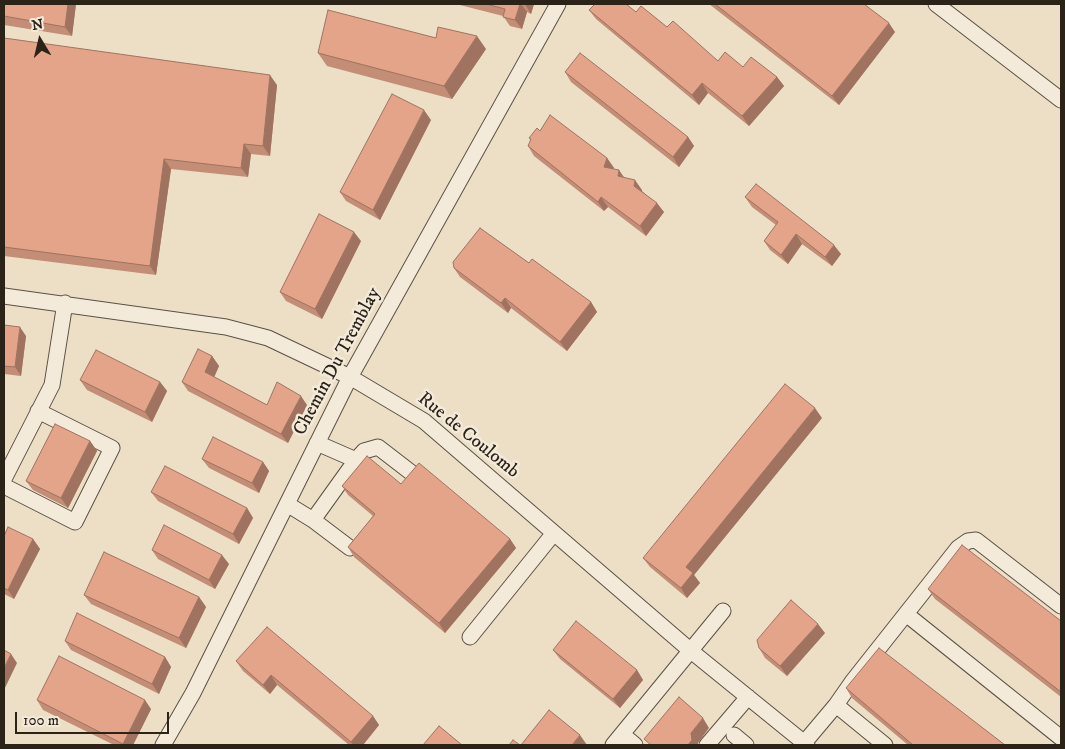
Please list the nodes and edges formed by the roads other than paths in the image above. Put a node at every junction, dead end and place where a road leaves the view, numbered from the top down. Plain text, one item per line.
1 (558, 4) edge
2 (936, 4) edge
3 (1061, 100) edge
4 (4, 296) edge
5 (65, 303) junction
6 (350, 377) junction
7 (38, 411) junction
8 (317, 443) junction
9 (356, 460) junction
10 (413, 474) edge
11 (4, 479) edge
12 (4, 486) edge
13 (287, 504) junction
14 (313, 520) junction
15 (554, 533) junction
16 (350, 548) edge
17 (1061, 606) edge
18 (723, 611) dead end
19 (906, 614) junction
20 (470, 637) dead end
21 (690, 651) junction
22 (748, 697) junction
23 (836, 705) junction
24 (734, 735) dead end
25 (1061, 738) edge
26 (618, 740) edge
27 (800, 743) edge
28 (163, 745) edge
29 (635, 745) edge
30 (707, 745) edge
31 (746, 745) edge
32 (885, 745) edge

1 - 6 street, Chemin Du Tremblay
2 - 3 street
4 - 5 street, Rue de Coulomb
5 - 6 street, Rue de Coulomb
5 - 7 street
6 - 8 street, Chemin Du Tremblay
6 - 15 street, Rue de Coulomb
7 - 11 street
7 - 12 street
8 - 9 street
8 - 13 street, Chemin Du Tremblay
9 - 10 street
9 - 14 street
13 - 14 street
13 - 28 street, Chemin Du Tremblay
14 - 16 street
15 - 20 street
15 - 21 street, Rue de Coulomb
17 - 19 street
18 - 21 street
19 - 23 street
19 - 25 street
21 - 22 street, Rue de Coulomb
21 - 26 street
22 - 27 street, Rue de Coulomb
22 - 30 street
23 - 27 street
23 - 32 street
24 - 31 street
26 - 29 street

